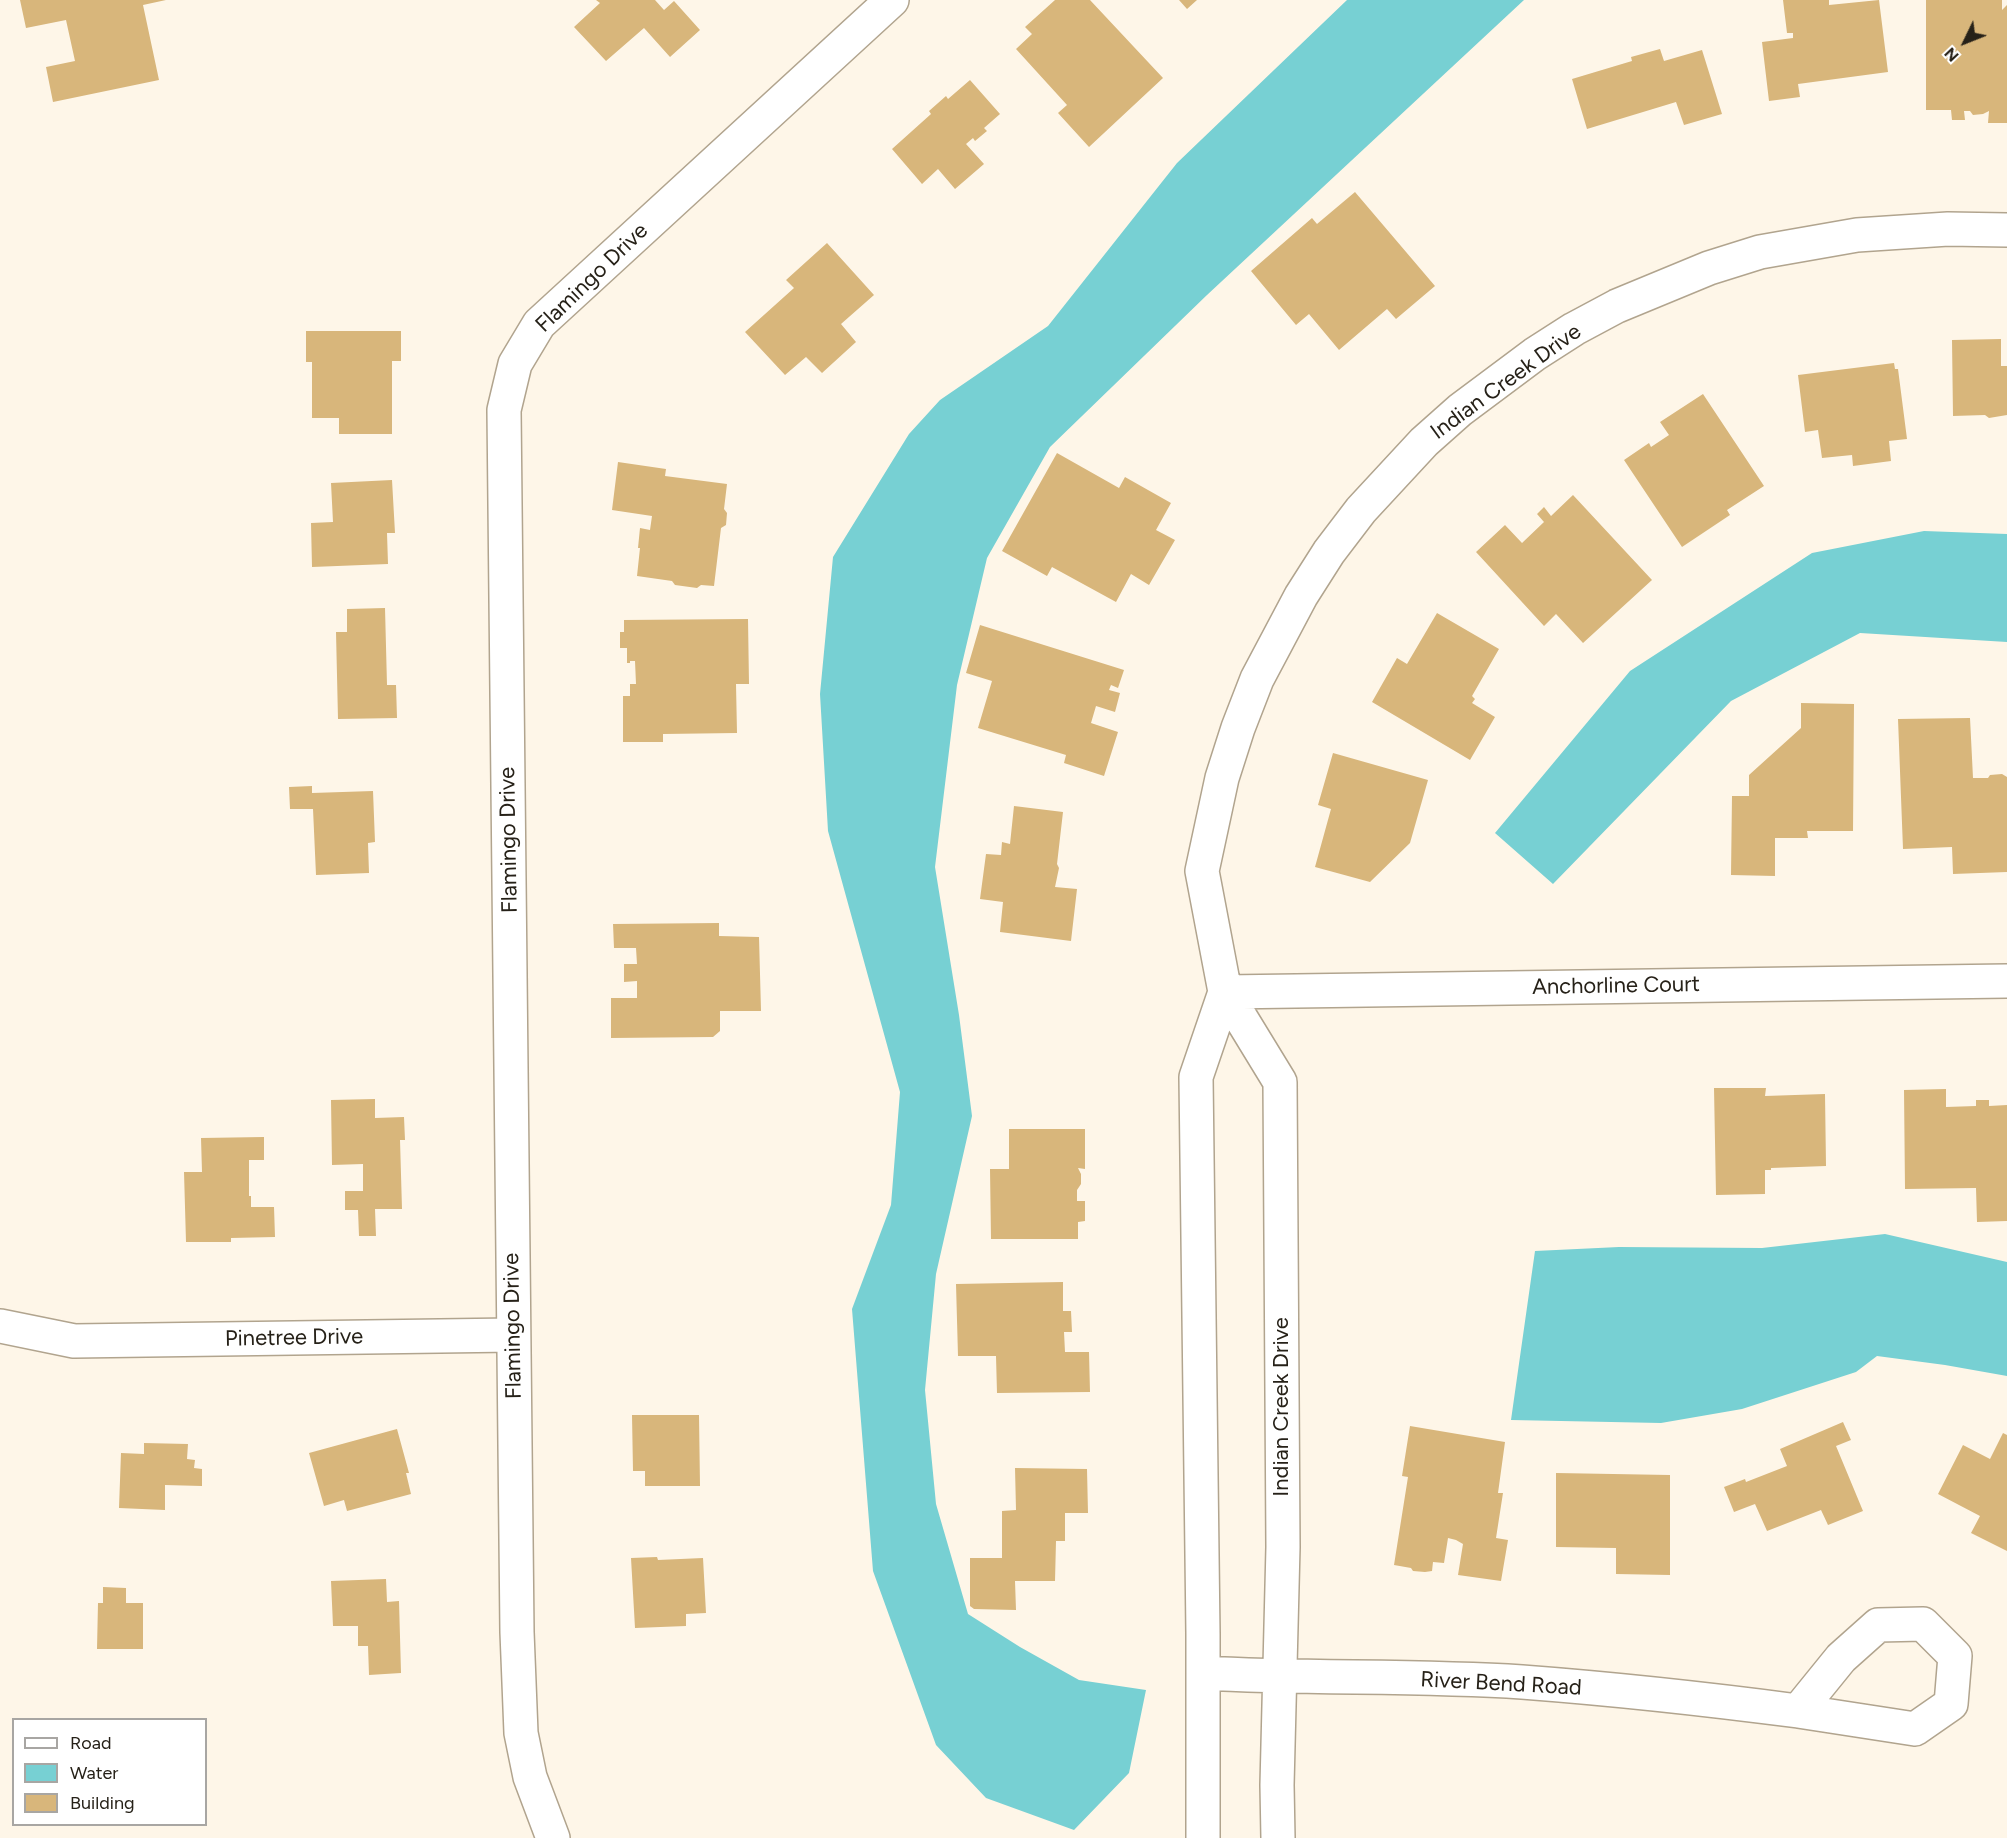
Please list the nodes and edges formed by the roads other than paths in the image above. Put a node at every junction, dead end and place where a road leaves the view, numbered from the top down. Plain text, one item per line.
1 (892, 0) edge
2 (2007, 230) edge
3 (2007, 981) edge
4 (1225, 992) junction
5 (0, 1326) edge
6 (513, 1335) junction
7 (1203, 1673) junction
8 (1280, 1677) junction
9 (1797, 1711) junction
10 (553, 1838) edge
11 (1203, 1838) edge
12 (1278, 1838) edge

1 - 6 street, Flamingo Drive
2 - 4 street, Indian Creek Drive
3 - 4 street, Anchorline Court
4 - 7 street, Indian Creek Drive
4 - 8 street, Indian Creek Drive
5 - 6 street, Pinetree Drive
6 - 10 street, Flamingo Drive
7 - 8 street, River Bend Road
7 - 11 street, Indian Creek Drive
8 - 9 street, River Bend Road
8 - 12 street, Indian Creek Drive
9 - 9 street, River Bend Road

